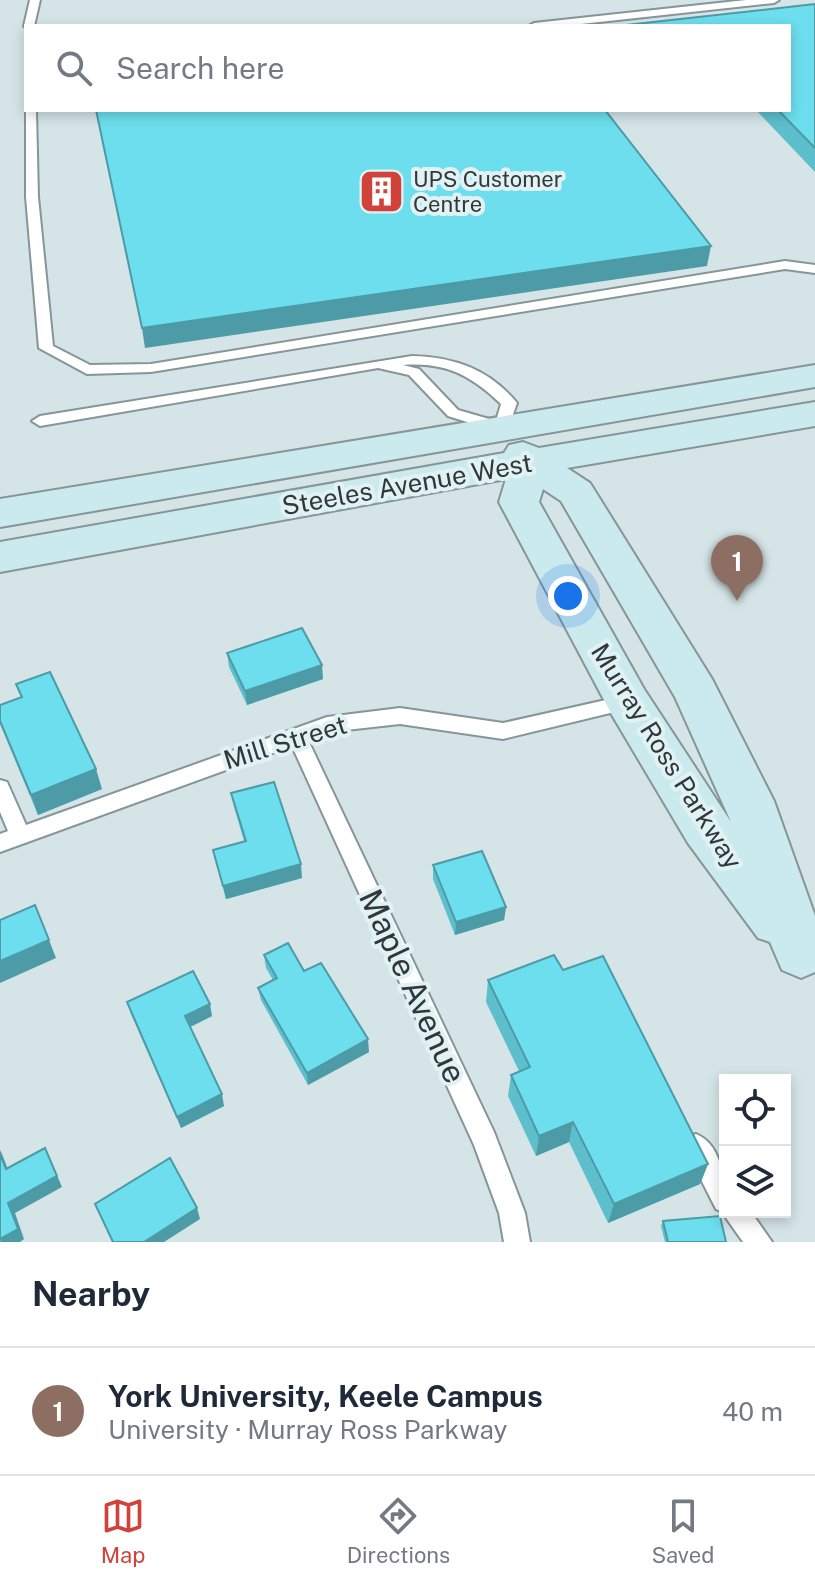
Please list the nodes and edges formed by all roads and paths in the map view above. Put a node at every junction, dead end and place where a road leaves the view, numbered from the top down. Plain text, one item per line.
1 (35, 0) edge
2 (774, 0) edge
3 (29, 24) edge
4 (552, 24) edge
5 (30, 112) edge
6 (815, 269) edge
7 (383, 365) junction
8 (815, 376) edge
9 (188, 380) junction
10 (815, 414) edge
11 (40, 421) dead end
12 (516, 445) junction
13 (0, 513) edge
14 (0, 557) edge
15 (628, 702) junction
16 (296, 734) junction
17 (0, 788) edge
18 (20, 834) junction
19 (0, 843) edge
20 (808, 964) edge
21 (684, 1124) edge
22 (719, 1189) edge
23 (740, 1218) edge
24 (517, 1242) edge
25 (759, 1242) edge

1 - 3 lane
2 - 4 lane
5 - 9 lane
6 - 9 lane
7 - 9 lane
7 - 12 lane
7 - 12 lane
8 - 12 main road, Steeles Avenue West
9 - 11 lane
10 - 12 main road, Steeles Avenue West
12 - 13 main road, Steeles Avenue West
12 - 14 main road, Steeles Avenue West
12 - 15 main road, Murray Ross Parkway
12 - 20 main road, Murray Ross Parkway
15 - 16 lane, Mill Street
15 - 20 main road, Murray Ross Parkway
16 - 18 lane, Mill Street
16 - 24 lane, Maple Avenue
17 - 18 lane
18 - 19 lane, Mill Street
21 - 22 lane
23 - 25 lane

